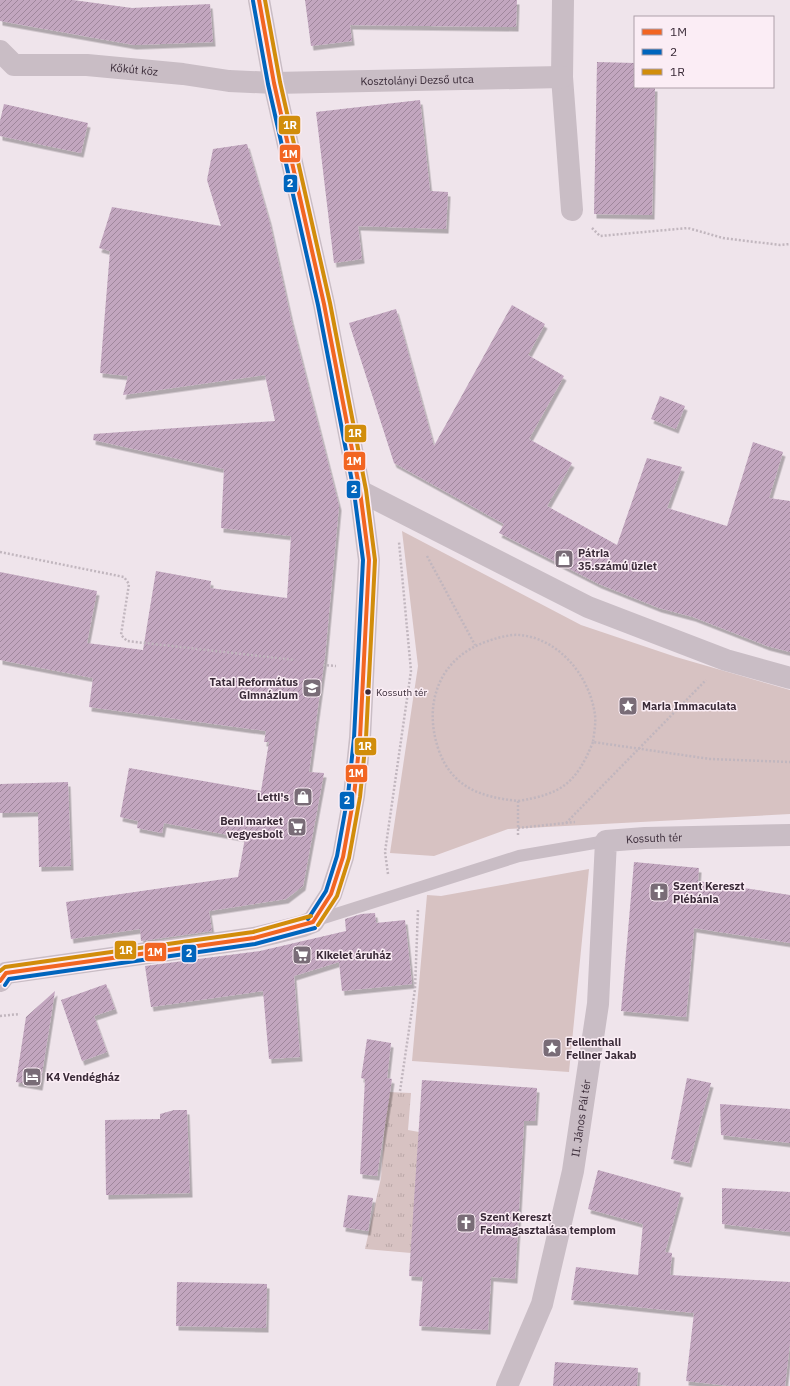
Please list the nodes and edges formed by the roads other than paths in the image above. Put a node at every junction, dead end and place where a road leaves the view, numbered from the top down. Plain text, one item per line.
1 (259, 0) edge
2 (564, 0) edge
3 (5, 61) edge
4 (562, 77) junction
5 (274, 83) junction
6 (572, 210) road end
7 (360, 491) junction
8 (790, 678) edge
9 (790, 835) edge
10 (606, 841) junction
11 (313, 922) junction
12 (0, 982) edge
13 (507, 1386) edge

1 - 5 street
2 - 4 street
3 - 5 street, Kőkút köz
4 - 5 street, Kosztolányi Dezső utca
4 - 6 street
5 - 7 street
7 - 8 street
7 - 11 street
9 - 10 street, Kossuth tér
10 - 11 lane, Kossuth tér
10 - 13 street, II. János Pál tér
11 - 12 street

